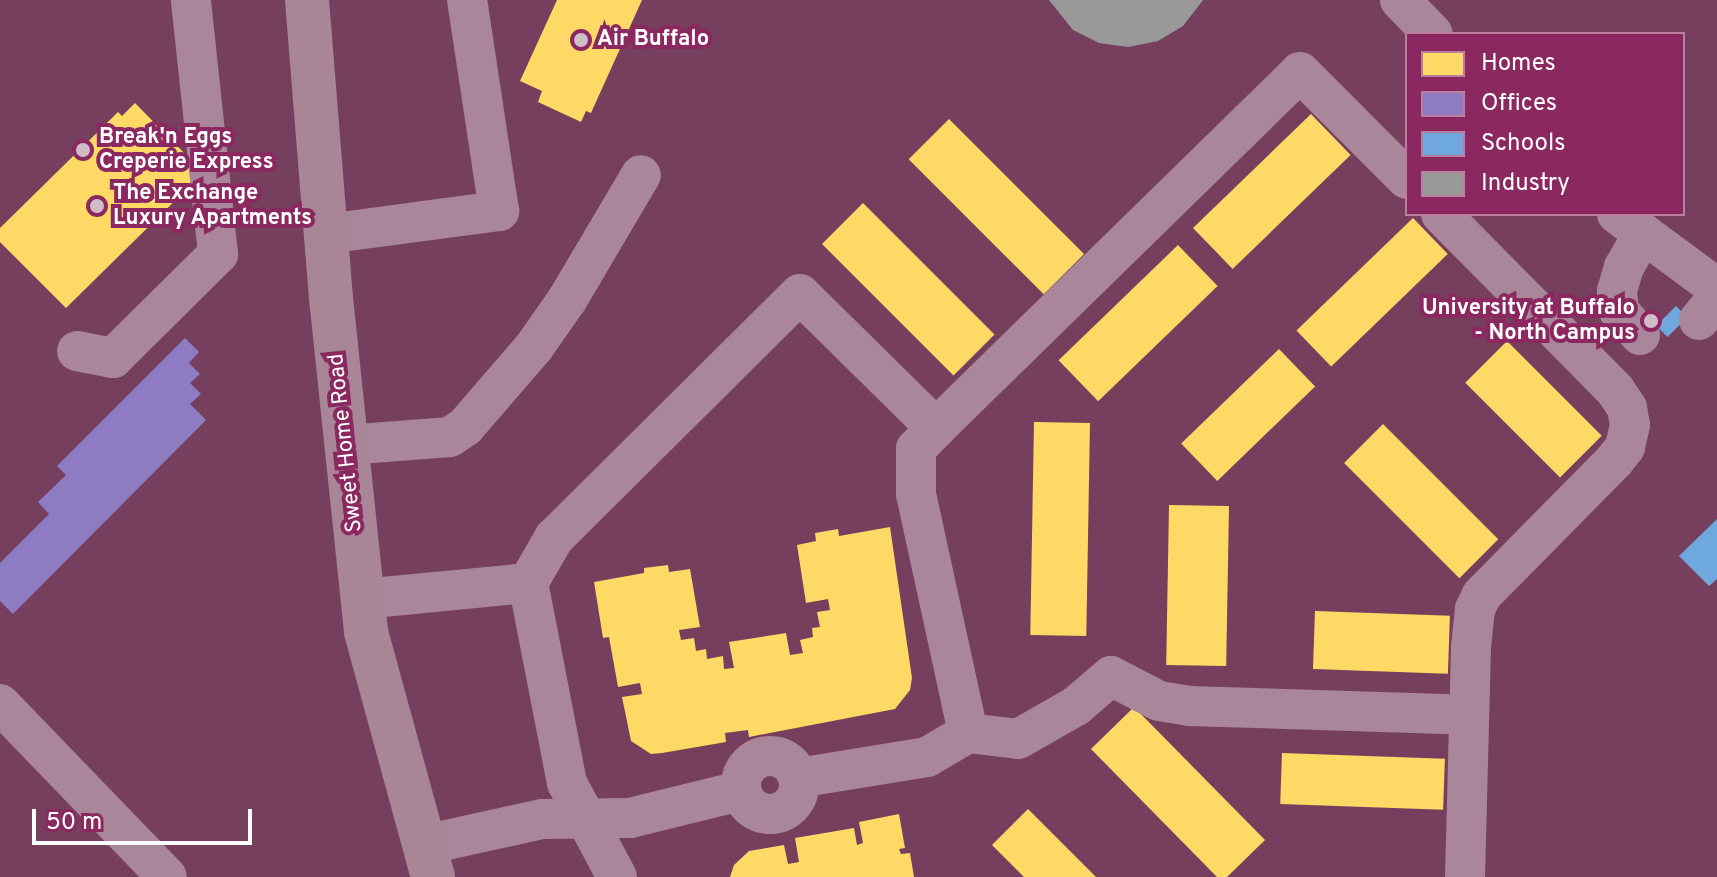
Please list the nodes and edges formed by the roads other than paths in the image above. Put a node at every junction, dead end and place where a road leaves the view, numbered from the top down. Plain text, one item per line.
1 (191, 0) edge
2 (307, 0) edge
3 (467, 0) edge
4 (1400, 0) edge
5 (1431, 32) edge
6 (641, 175) dead end
7 (1405, 177) edge
8 (1443, 216) edge
9 (1630, 225) edge
10 (326, 234) junction
11 (1711, 302) edge
12 (1640, 335) dead end
13 (77, 351) dead end
14 (936, 428) junction
15 (346, 445) junction
16 (528, 583) junction
17 (362, 599) junction
18 (0, 704) edge
19 (1468, 715) junction
20 (968, 733) junction
21 (587, 819) junction
22 (429, 861) edge
23 (167, 877) edge
24 (617, 877) edge
25 (1465, 877) edge

1 - 13 street
2 - 10 main road, Sweet Home Road
3 - 10 street
4 - 5 street
6 - 15 street
7 - 14 street
8 - 19 street
9 - 11 street
9 - 12 street
10 - 15 main road, Sweet Home Road
14 - 16 street
14 - 20 street
15 - 17 main road, Sweet Home Road
16 - 17 street
16 - 21 street
17 - 22 main road, Sweet Home Road
18 - 23 street
19 - 20 street
19 - 25 street
20 - 21 street
21 - 22 street
21 - 24 street

